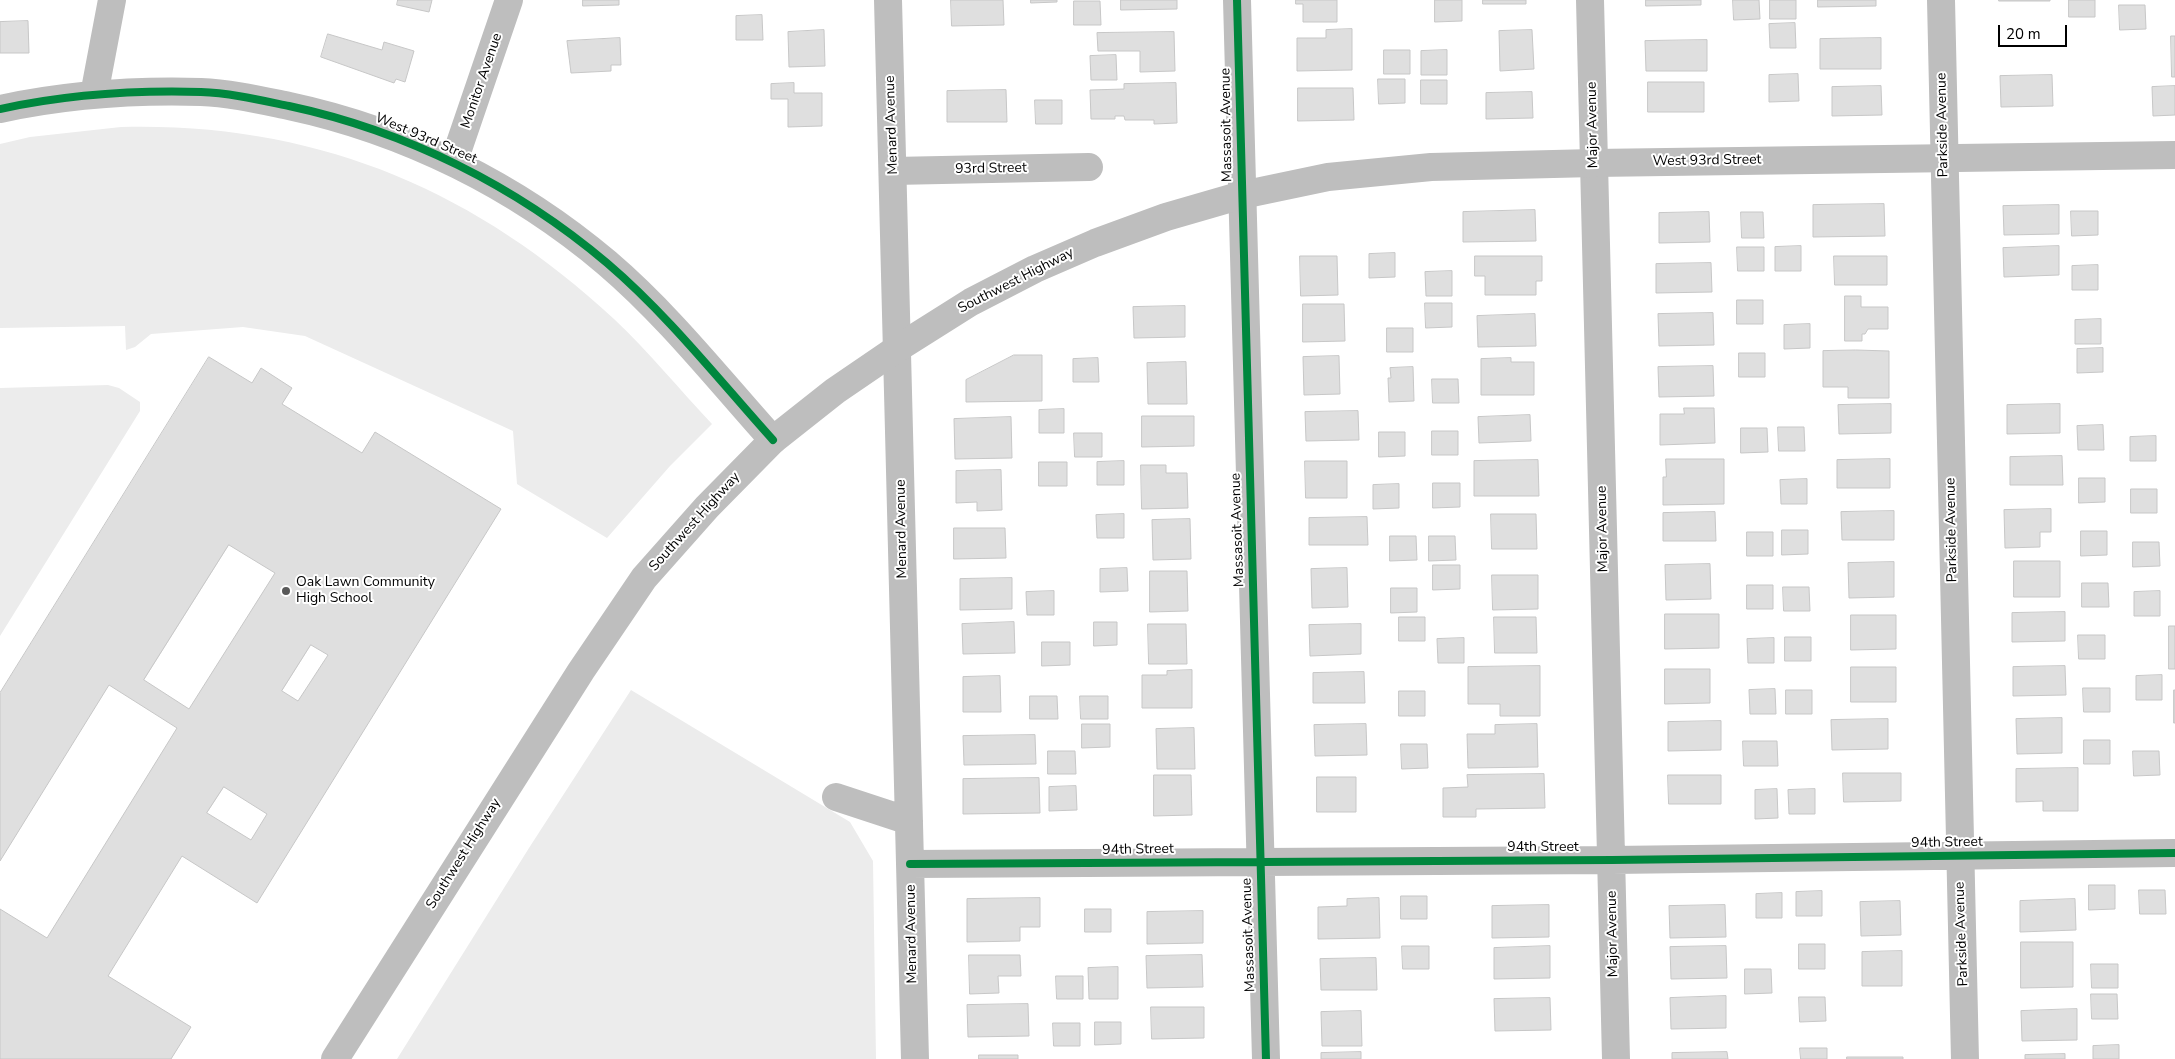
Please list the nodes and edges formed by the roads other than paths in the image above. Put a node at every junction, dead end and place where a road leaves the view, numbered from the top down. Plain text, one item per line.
1 (112, 0) edge
2 (508, 0) edge
3 (888, 0) edge
4 (1237, 0) edge
5 (1590, 0) edge
6 (1941, 0) edge
7 (94, 94) junction
8 (0, 108) edge
9 (2175, 155) edge
10 (1944, 158) junction
11 (454, 161) junction
12 (1594, 163) junction
13 (1089, 168) dead end
14 (893, 170) junction
15 (1242, 195) junction
16 (898, 348) junction
17 (773, 440) junction
18 (836, 797) dead end
19 (909, 821) junction
20 (2175, 853) edge
21 (1960, 855) junction
22 (1612, 860) junction
23 (1260, 861) junction
24 (910, 864) junction
25 (335, 1059) edge
26 (915, 1059) edge
27 (1266, 1059) edge
28 (1616, 1059) edge
29 (1965, 1059) edge

1 - 7 street
2 - 11 street, Monitor Avenue
3 - 14 street, Menard Avenue
4 - 15 street, Massasoit Avenue
5 - 12 street, Major Avenue
6 - 10 street, Parkside Avenue
7 - 8 street, West 93rd Street
7 - 11 street, West 93rd Street
9 - 10 street, West 93rd Street
10 - 12 street, West 93rd Street
10 - 21 street, Parkside Avenue
11 - 17 street, West 93rd Street
12 - 15 street, West 93rd Street
12 - 22 street, Major Avenue
13 - 14 street, 93rd Street
14 - 16 street, Menard Avenue
15 - 16 street, Southwest Highway
15 - 23 street, Massasoit Avenue
16 - 17 street, Southwest Highway
16 - 19 street, Menard Avenue
17 - 25 street, Southwest Highway
18 - 19 street
19 - 24 street, Menard Avenue
20 - 21 street, 94th Street
21 - 22 street, 94th Street
21 - 29 street, Parkside Avenue
22 - 23 street, 94th Street
22 - 28 street, Major Avenue
23 - 24 street, 94th Street
23 - 27 street, Massasoit Avenue
24 - 26 street, Menard Avenue

